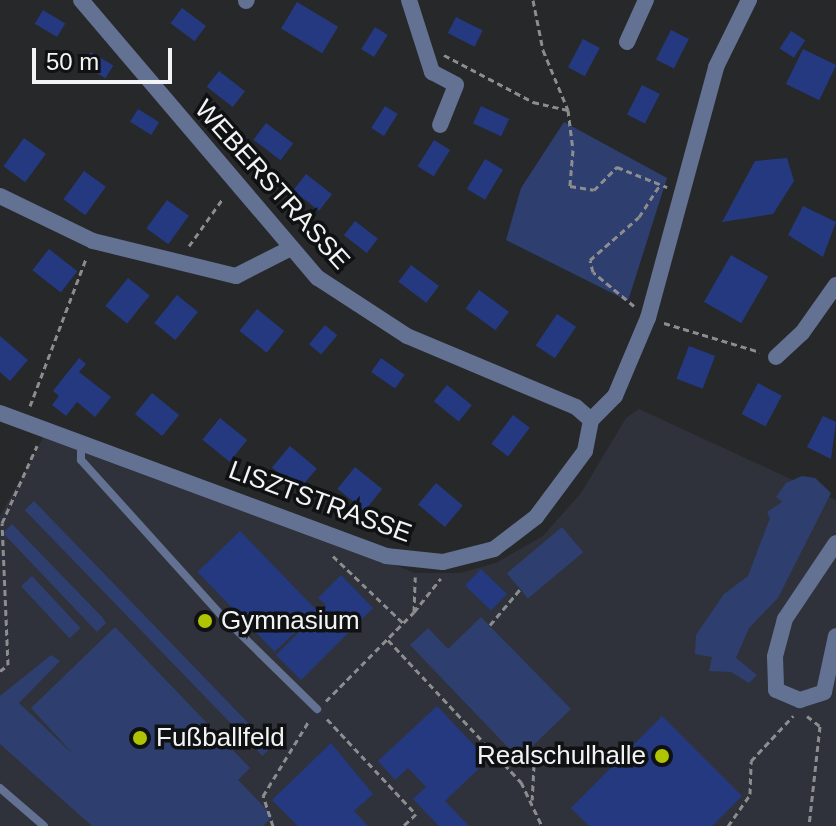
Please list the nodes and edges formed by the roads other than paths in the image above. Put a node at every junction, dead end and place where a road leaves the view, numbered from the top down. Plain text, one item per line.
1 (81, 0) edge
2 (409, 0) edge
3 (646, 0) edge
4 (749, 0) edge
5 (627, 42) dead end
6 (440, 125) dead end
7 (0, 196) edge
8 (291, 248) junction
9 (836, 285) edge
10 (776, 357) road end
11 (0, 413) edge
12 (591, 420) junction
13 (81, 440) junction
14 (836, 543) edge
15 (836, 636) edge
16 (317, 709) road end
17 (0, 788) edge
18 (44, 826) edge

1 - 8 street, WEBERSTRASSE
2 - 6 street
3 - 5 street
4 - 12 street, LISZTSTRASSE
7 - 8 street
8 - 12 street, WEBERSTRASSE
9 - 10 street
11 - 13 street, LISZTSTRASSE
12 - 13 street, LISZTSTRASSE
13 - 16 lane
14 - 15 street
17 - 18 lane

